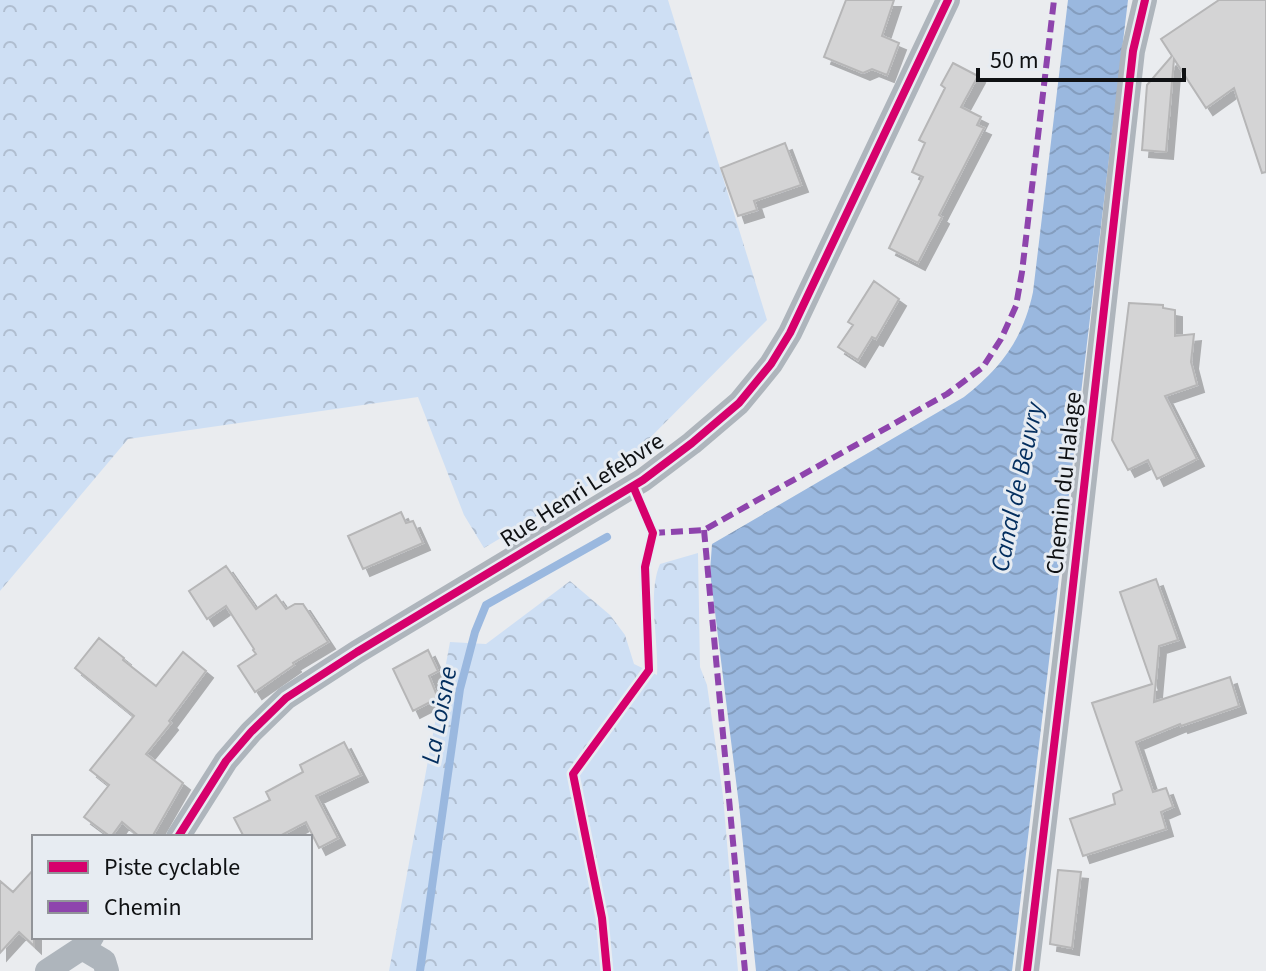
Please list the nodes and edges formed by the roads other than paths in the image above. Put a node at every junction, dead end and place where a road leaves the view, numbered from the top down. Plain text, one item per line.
1 (948, 0) edge
2 (1145, 0) edge
3 (179, 835) edge
4 (87, 942) edge
5 (47, 971) edge
6 (107, 971) edge
7 (1027, 971) edge

1 - 3 street, Rue Henri Lefebvre
2 - 7 street, Chemin du Halage
4 - 5 street
4 - 6 street

